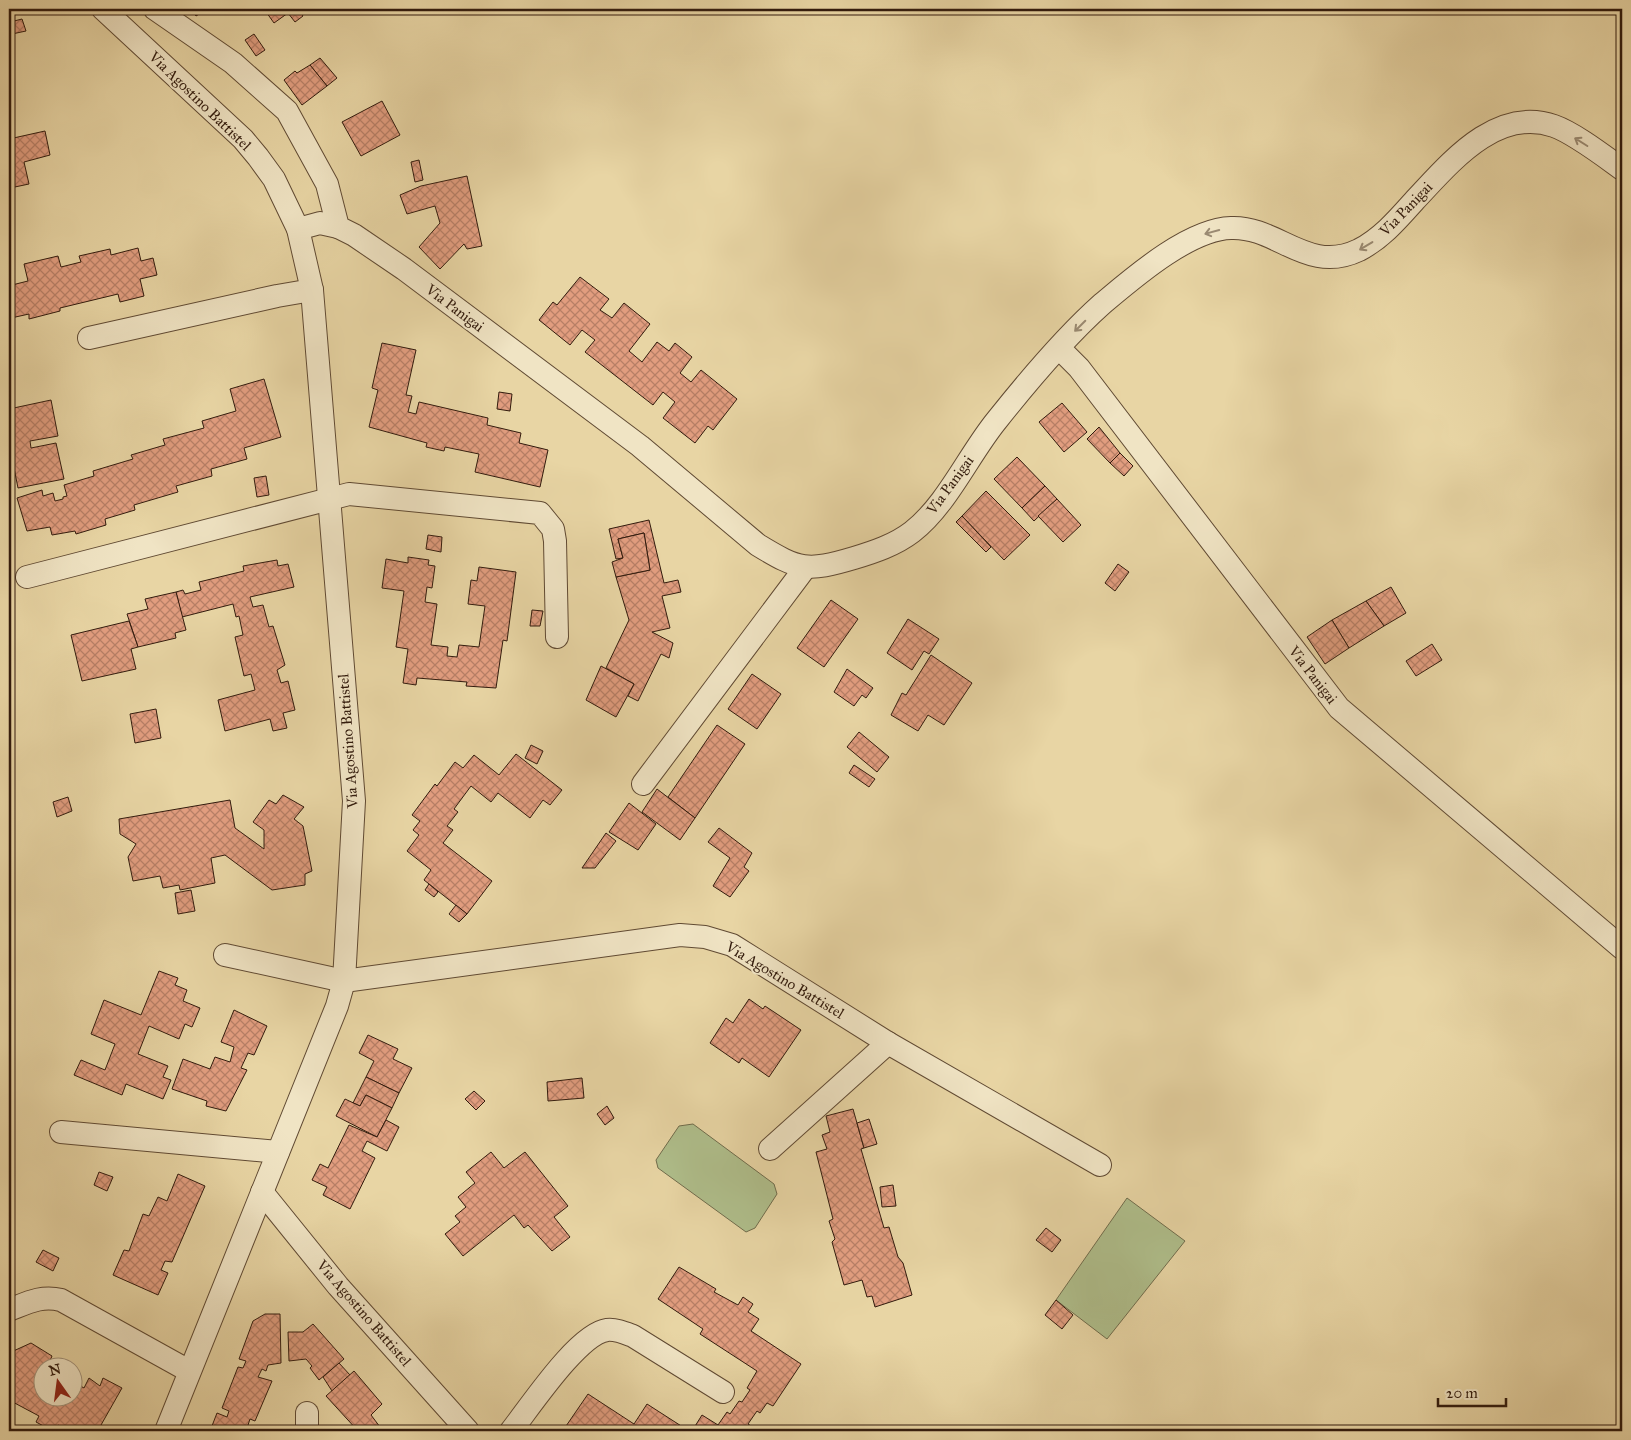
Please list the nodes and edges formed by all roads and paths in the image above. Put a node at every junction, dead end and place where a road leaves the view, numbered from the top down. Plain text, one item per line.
1 (103, 9) edge
2 (155, 9) edge
3 (1622, 169) edge
4 (338, 226) junction
5 (298, 229) junction
6 (312, 290) junction
7 (89, 338) dead end
8 (1060, 349) junction
9 (329, 501) junction
10 (805, 568) junction
11 (27, 577) dead end
12 (557, 636) dead end
13 (642, 784) dead end
14 (1622, 948) edge
15 (225, 955) dead end
16 (344, 981) junction
17 (888, 1043) junction
18 (61, 1132) dead end
19 (770, 1149) dead end
20 (278, 1152) junction
21 (1100, 1165) dead end
22 (262, 1192) junction
23 (9, 1310) edge
24 (189, 1371) junction
25 (723, 1392) dead end
26 (166, 1431) edge
27 (468, 1431) edge
28 (511, 1431) edge

1 - 5 street, Via Agostino Battistel
2 - 4 street
3 -> 8 street, Via Panigai
4 - 5 street
4 - 10 street, Via Panigai
5 - 6 street, Via Agostino Battistel
6 - 7 street
6 - 9 street, Via Agostino Battistel
8 - 10 street, Via Panigai
8 - 14 street, Via Panigai
9 - 11 street
9 - 12 street
9 - 16 street, Via Agostino Battistel
10 - 13 street
15 - 16 street, Via Agostino Battistel
16 - 17 street, Via Agostino Battistel
16 - 20 street, Via Agostino Battistel
17 - 19 street
17 - 21 street, Via Agostino Battistel
18 - 20 street
20 - 22 street, Via Agostino Battistel
22 - 24 street, Via Agostino Battistel
22 - 27 street, Via Agostino Battistel
23 - 24 street
24 - 26 street, Via Agostino Battistel
25 - 28 street

